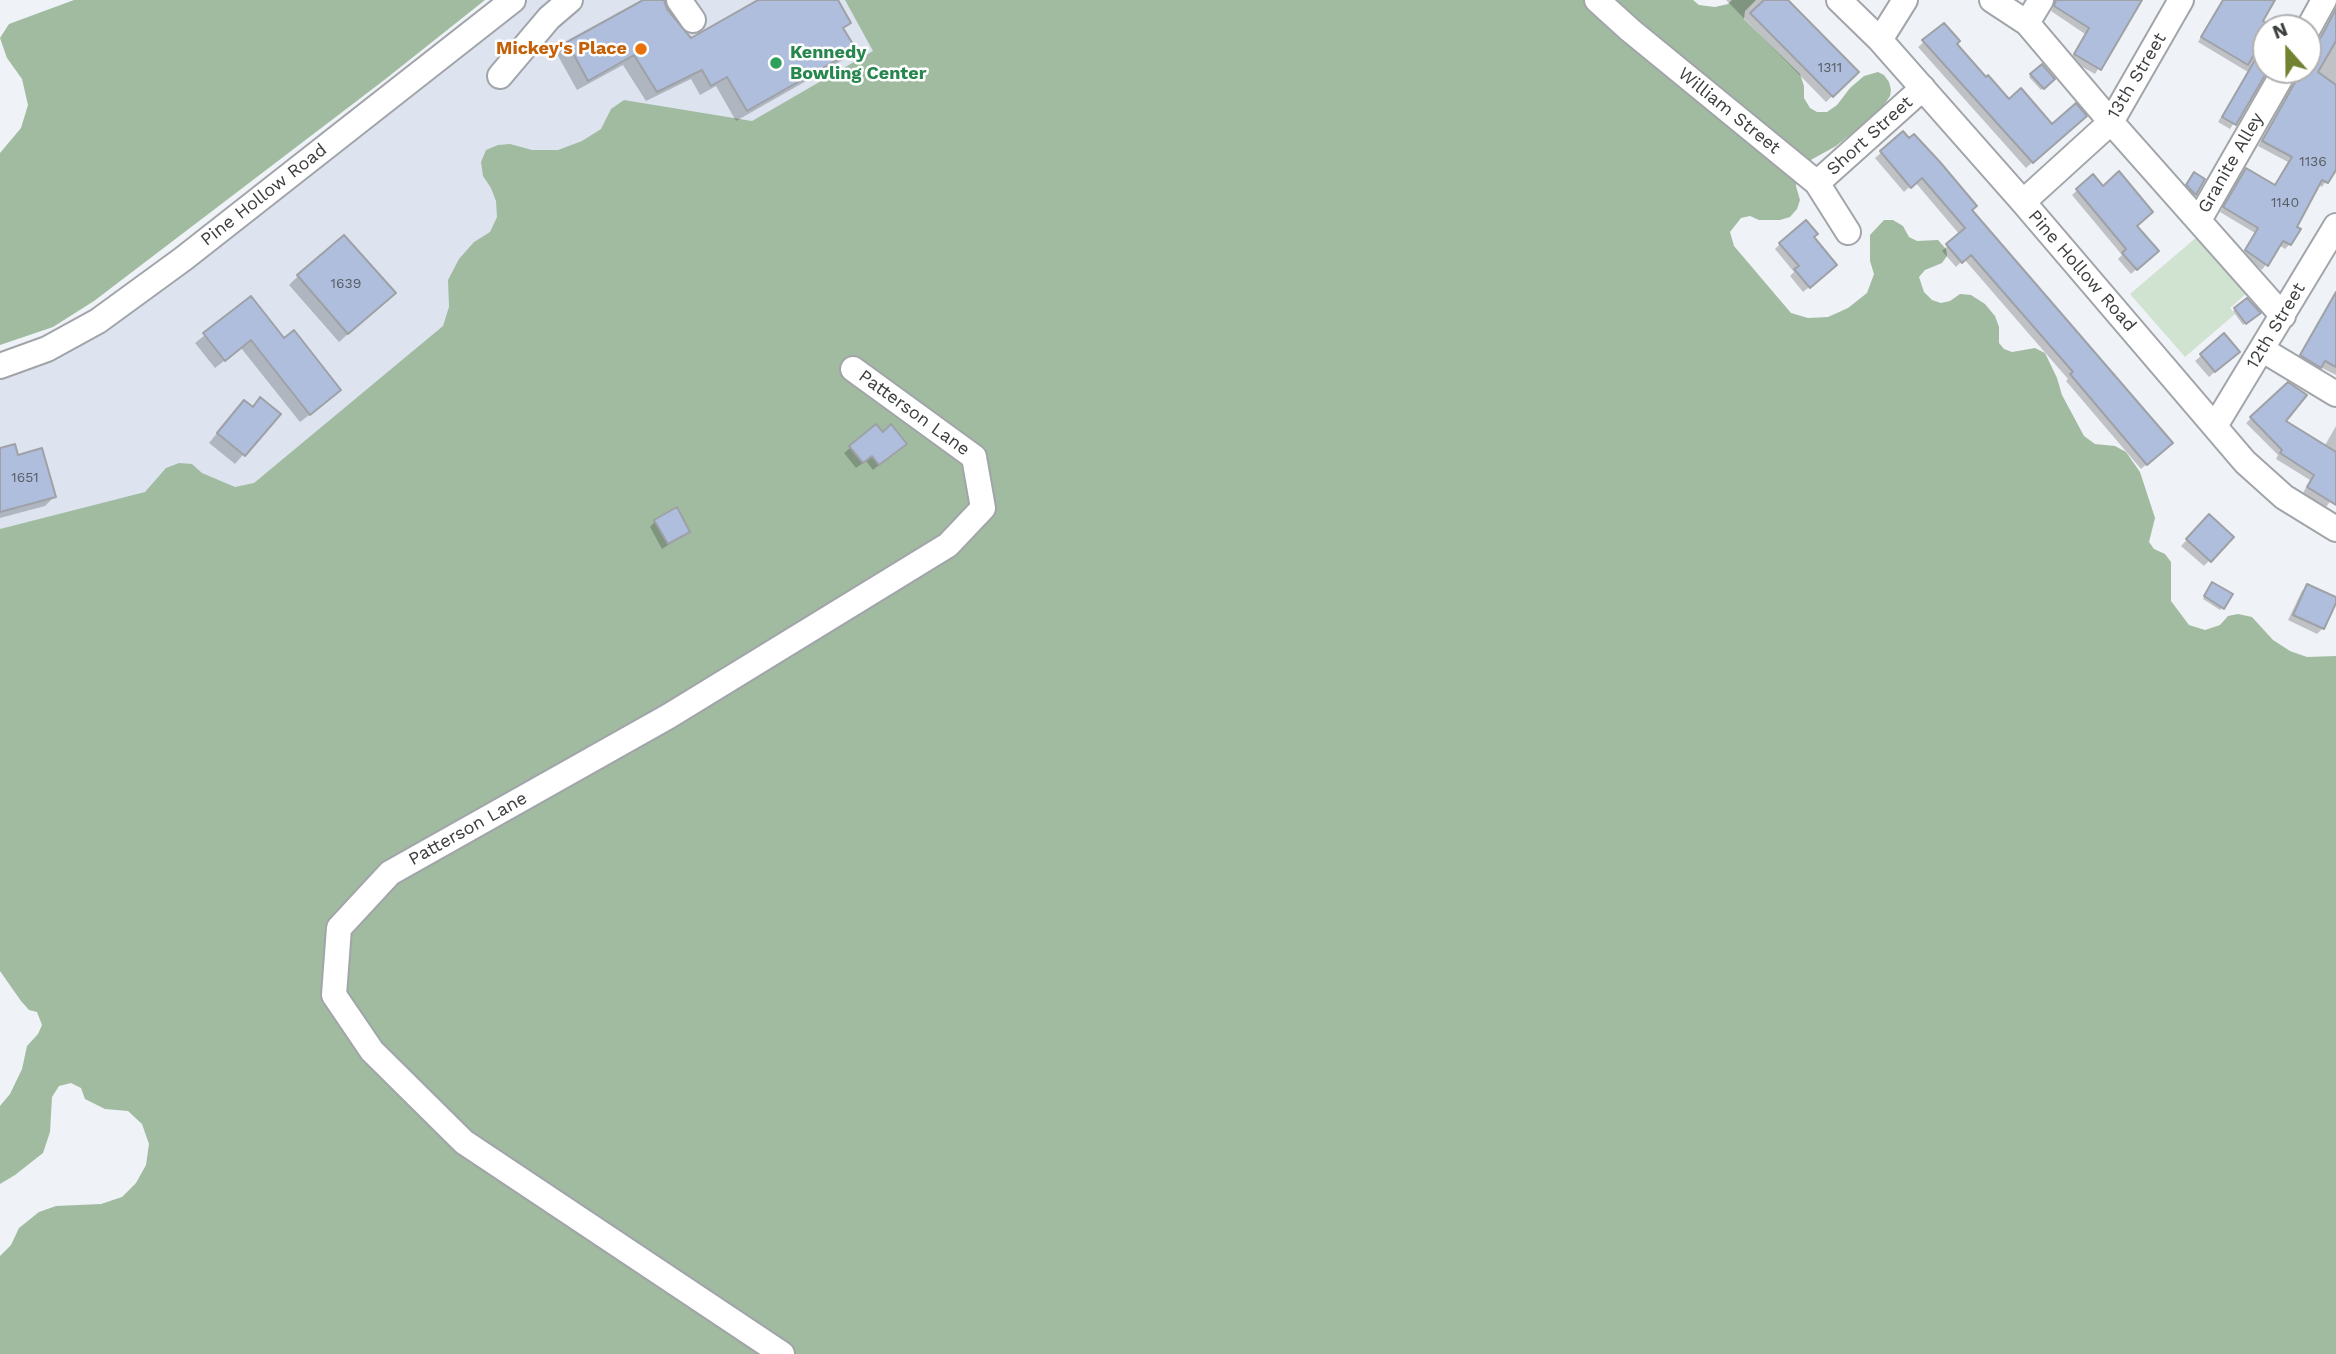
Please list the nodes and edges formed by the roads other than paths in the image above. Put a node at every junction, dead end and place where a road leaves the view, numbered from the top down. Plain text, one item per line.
1 (513, 0) edge
2 (570, 0) edge
3 (1597, 0) edge
4 (1839, 0) edge
5 (1905, 0) edge
6 (1992, 0) edge
7 (2041, 0) edge
8 (2181, 0) edge
9 (2027, 23) junction
10 (1880, 40) junction
11 (500, 76) dead end
12 (2277, 84) edge
13 (1923, 88) junction
14 (2111, 122) junction
15 (1816, 183) junction
16 (2023, 202) junction
17 (2199, 220) junction
18 (2336, 226) edge
19 (1848, 232) dead end
20 (2283, 316) junction
21 (2263, 350) junction
22 (0, 366) edge
23 (853, 369) dead end
24 (2336, 394) edge
25 (2215, 426) junction
26 (2336, 529) edge
27 (782, 1354) edge

1 - 22 street, Pine Hollow Road
2 - 11 street
3 - 15 street, William Street
4 - 10 street, Pine Hollow Road
5 - 10 street
6 - 9 street
7 - 9 street
8 - 14 street, 13th Street
9 - 14 street
10 - 13 street, Pine Hollow Road
12 - 17 street, Granite Alley
13 - 15 street, Short Street
13 - 16 street, Pine Hollow Road
14 - 16 street, 13th Street
14 - 17 street
15 - 19 street, William Street
16 - 25 street, Pine Hollow Road
17 - 20 street
18 - 20 street, 12th Street
20 - 21 street, 12th Street
21 - 24 street
21 - 25 street, 12th Street
23 - 27 street, Patterson Lane
25 - 26 street, Pine Hollow Road

